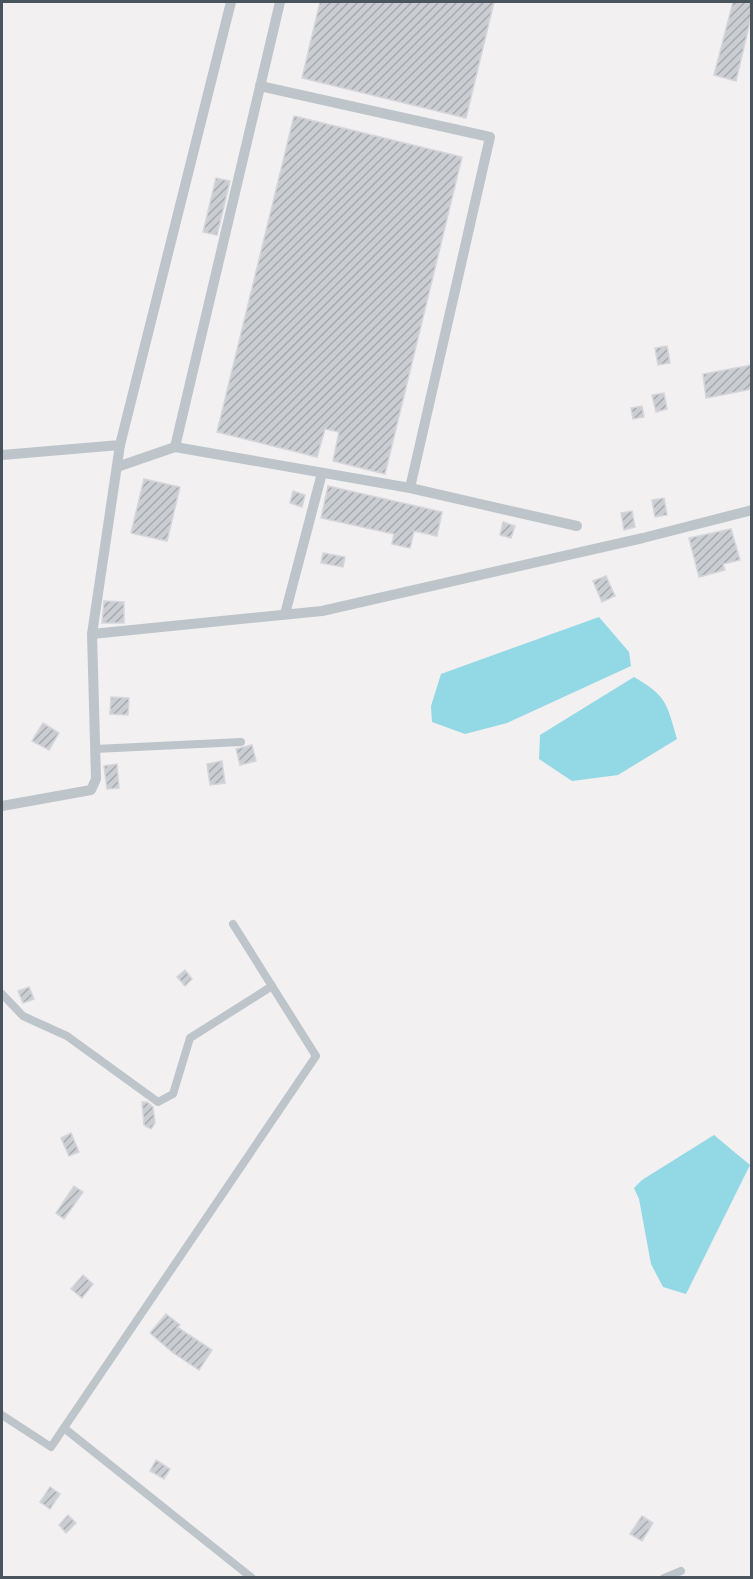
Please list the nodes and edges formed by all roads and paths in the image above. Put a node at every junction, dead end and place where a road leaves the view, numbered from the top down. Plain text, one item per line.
1 (231, 2) edge
2 (280, 2) edge
3 (260, 86) junction
4 (120, 445) junction
5 (174, 447) junction
6 (2, 455) edge
7 (117, 467) junction
8 (322, 472) junction
9 (410, 488) junction
10 (752, 510) edge
11 (577, 526) dead end
12 (285, 614) junction
13 (92, 634) junction
14 (241, 742) dead end
15 (95, 749) junction
16 (2, 806) edge
17 (233, 924) dead end
18 (272, 986) junction
19 (2, 994) edge
20 (2, 1415) edge
21 (64, 1428) junction
22 (681, 1571) dead end
23 (252, 1578) edge
24 (664, 1578) edge

1 - 4 street
2 - 3 street
3 - 5 street
3 - 9 street
4 - 6 street
4 - 7 street
5 - 7 street
5 - 8 street
7 - 13 street
8 - 9 street
8 - 12 street
9 - 11 street
10 - 12 street
12 - 13 street
13 - 15 street
14 - 15 street
15 - 16 street
17 - 18 street
18 - 19 street
18 - 21 street
20 - 21 street
21 - 23 street
22 - 24 street

